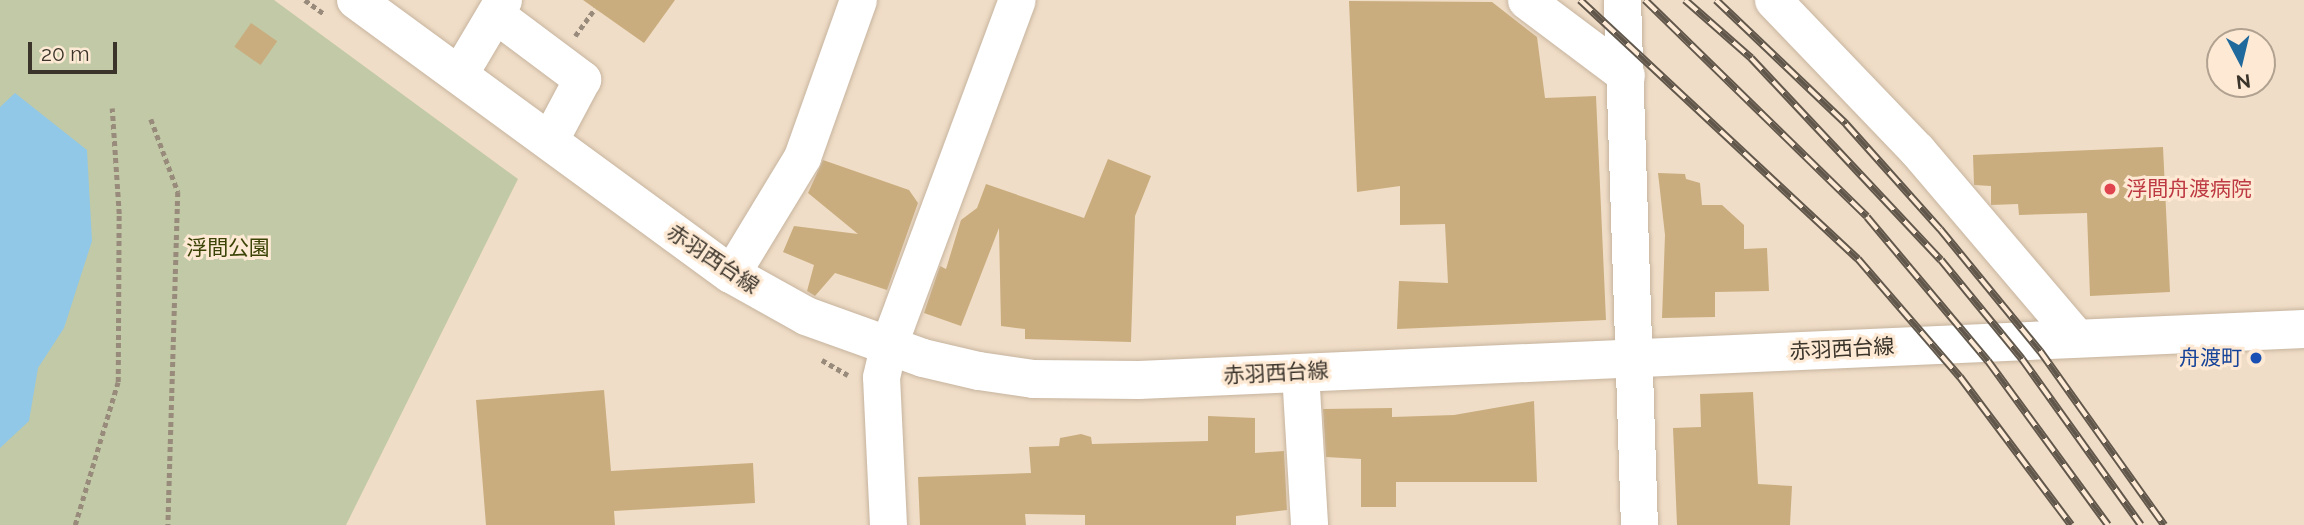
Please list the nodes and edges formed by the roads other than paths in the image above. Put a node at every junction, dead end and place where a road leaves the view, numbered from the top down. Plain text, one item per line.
1 (356, 0) edge
2 (858, 0) edge
3 (1017, 0) edge
4 (1526, 0) edge
5 (1622, 0) edge
6 (1773, 0) edge
7 (499, 7) edge
8 (459, 74) junction
9 (1626, 75) junction
10 (549, 141) junction
11 (732, 274) junction
12 (2304, 329) edge
13 (2077, 338) junction
14 (888, 346) junction
15 (1634, 360) junction
16 (1300, 372) junction
17 (888, 525) edge
18 (1310, 525) edge
19 (1639, 525) edge

1 - 8 main road, 赤羽西台線
2 - 11 street
3 - 14 street
4 - 9 street
5 - 9 street
6 - 13 street
7 - 8 street
7 - 10 street
8 - 10 main road, 赤羽西台線
9 - 15 street
10 - 11 main road, 赤羽西台線
11 - 14 main road, 赤羽西台線
12 - 13 main road, 赤羽西台線
13 - 15 main road, 赤羽西台線
14 - 16 main road, 赤羽西台線
14 - 17 street
15 - 16 main road, 赤羽西台線
15 - 19 street
16 - 18 street

